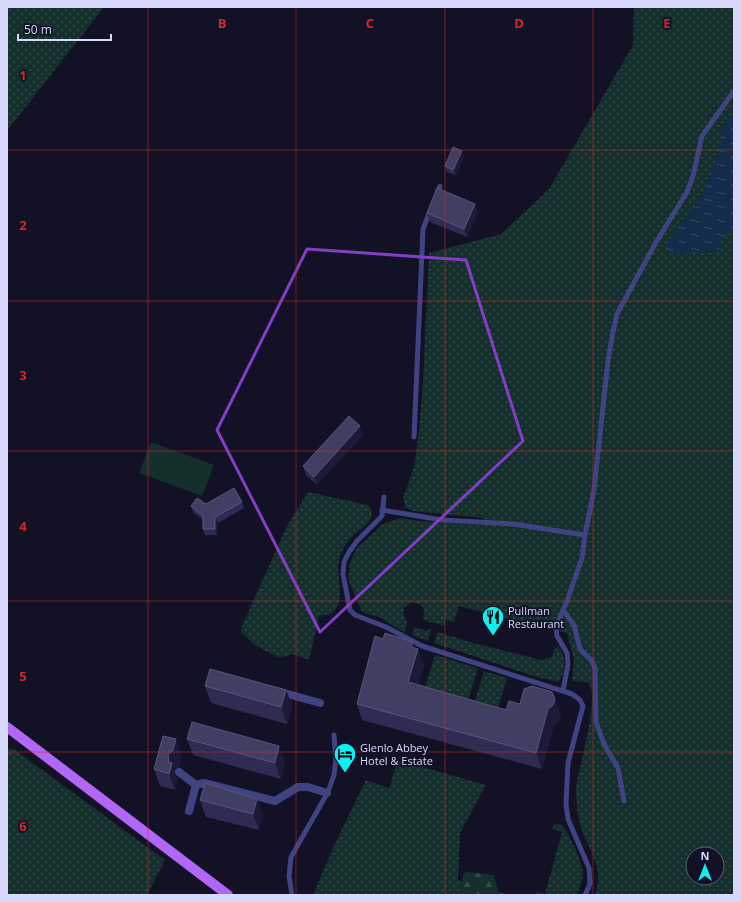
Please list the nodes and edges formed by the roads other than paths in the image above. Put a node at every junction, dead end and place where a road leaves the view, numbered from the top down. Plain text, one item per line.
1 (734, 91) edge
2 (440, 186) dead end
3 (434, 200) edge
4 (431, 208) edge
5 (414, 437) dead end
6 (384, 497) dead end
7 (382, 510) junction
8 (585, 535) junction
9 (563, 610) junction
10 (269, 688) edge
11 (563, 691) junction
12 (320, 703) dead end
13 (7, 727) edge
14 (334, 735) dead end
15 (179, 772) dead end
16 (196, 785) junction
17 (327, 794) junction
18 (624, 801) dead end
19 (189, 811) dead end
20 (228, 895) edge
21 (292, 895) edge
22 (585, 895) edge

1 - 8 lane
2 - 3 lane
4 - 5 lane
6 - 7 lane
7 - 8 lane
7 - 11 lane
8 - 9 lane
9 - 11 lane
9 - 18 lane
10 - 12 street
11 - 22 lane
13 - 20 main road
14 - 17 lane
15 - 16 street
16 - 17 street
16 - 19 street
17 - 21 lane

